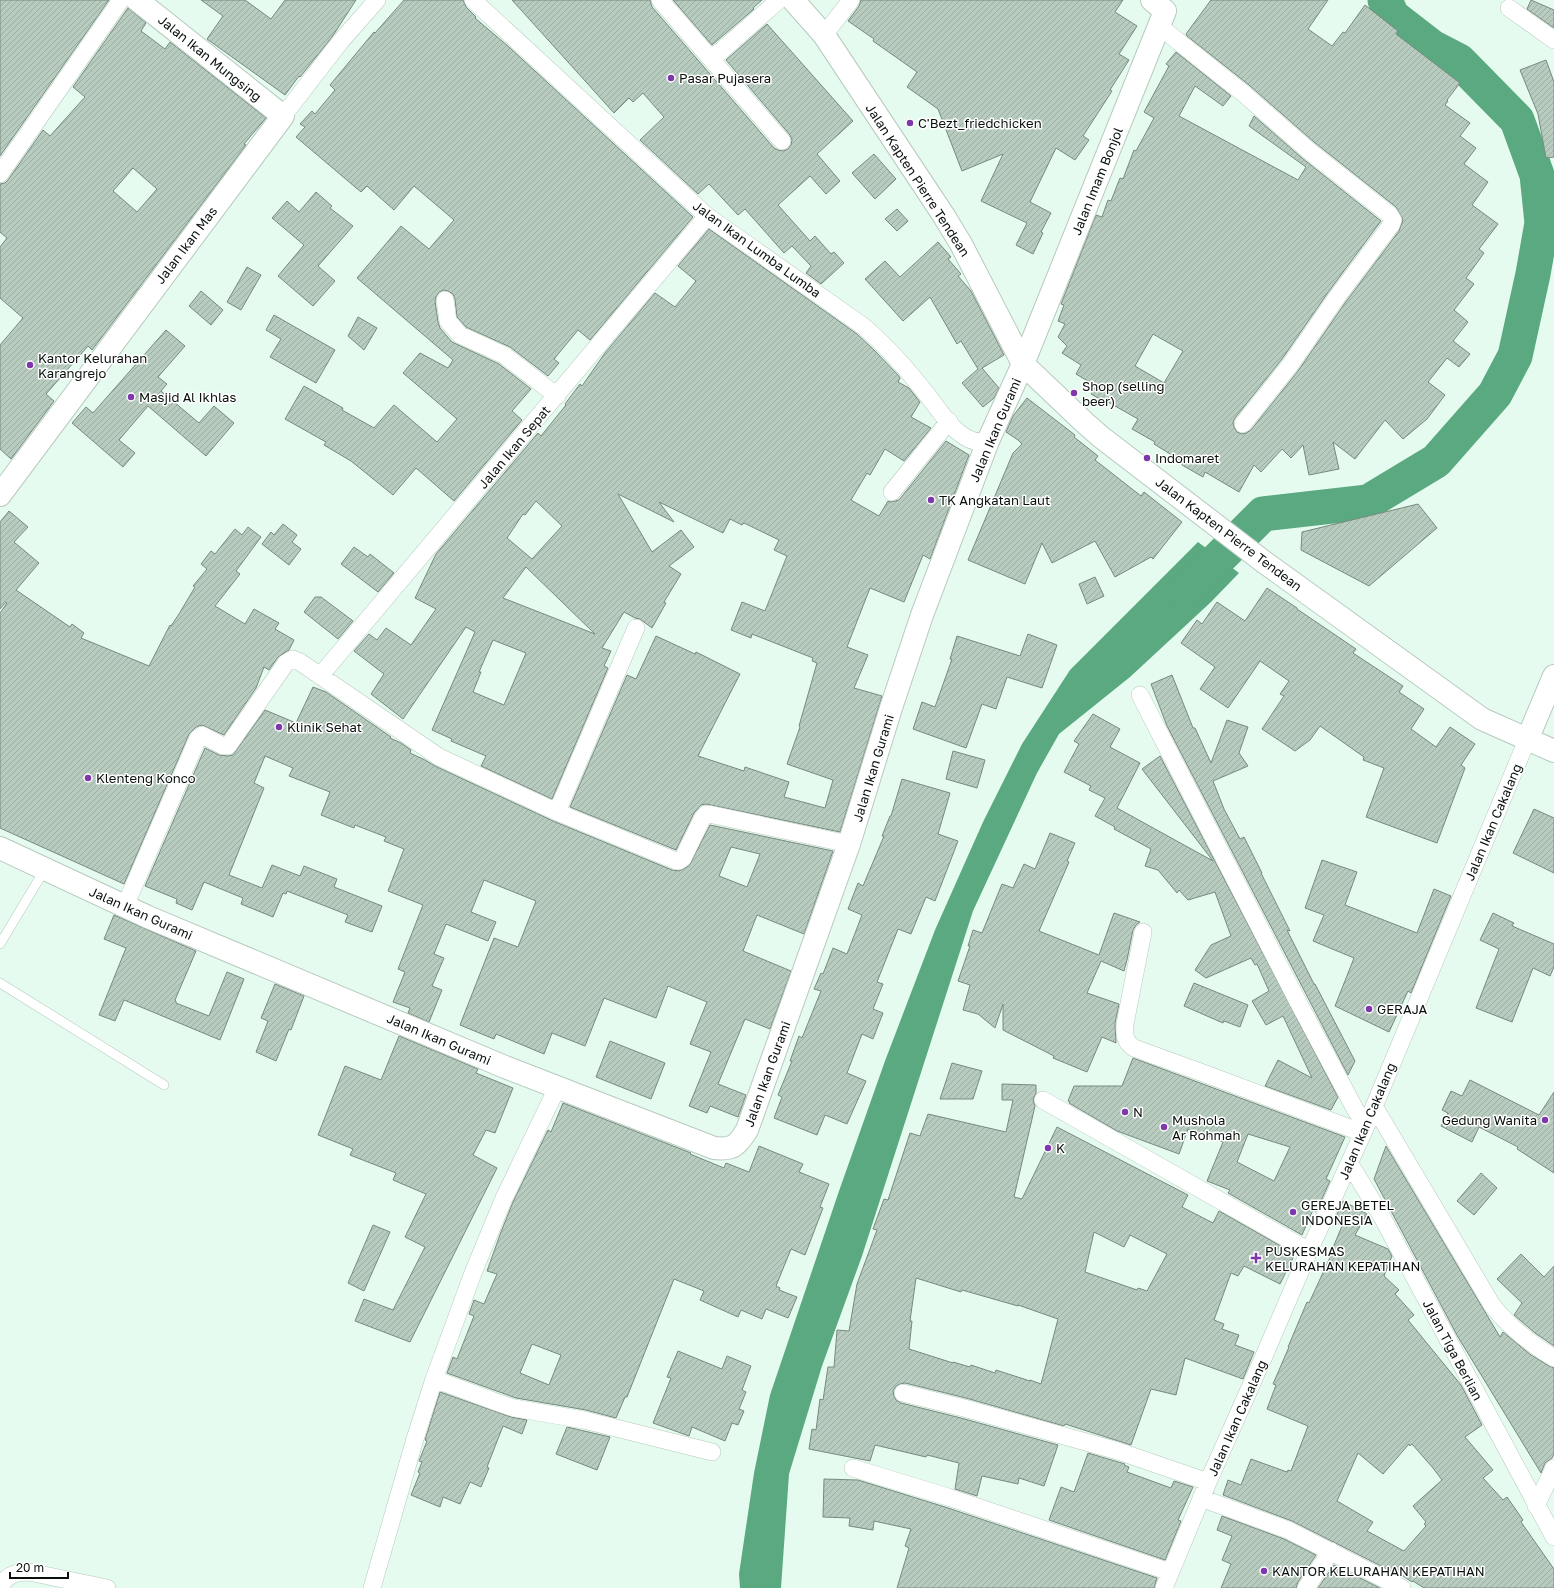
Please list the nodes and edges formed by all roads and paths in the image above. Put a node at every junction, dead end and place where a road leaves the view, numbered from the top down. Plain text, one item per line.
1 (121, 0) edge
2 (137, 0) edge
3 (377, 0) edge
4 (472, 0) edge
5 (660, 0) edge
6 (779, 0) edge
7 (793, 0) edge
8 (851, 0) edge
9 (1509, 8) dead end
10 (1163, 9) edge
11 (824, 35) junction
12 (1554, 40) edge
13 (712, 60) junction
14 (283, 116) junction
15 (782, 141) dead end
16 (0, 174) edge
17 (707, 216) junction
18 (445, 300) dead end
19 (1023, 364) junction
20 (557, 396) junction
21 (949, 421) junction
22 (1243, 424) dead end
23 (988, 441) junction
24 (892, 492) dead end
25 (0, 495) edge
26 (636, 628) dead end
27 (320, 676) junction
28 (1554, 676) edge
29 (1140, 695) dead end
30 (1527, 740) junction
31 (1554, 751) edge
32 (557, 812) junction
33 (849, 844) junction
34 (0, 848) edge
35 (45, 869) junction
36 (126, 906) junction
37 (1143, 932) dead end
38 (0, 944) edge
39 (0, 983) edge
40 (164, 1086) dead end
41 (557, 1088) junction
42 (1043, 1100) dead end
43 (1374, 1106) junction
44 (1364, 1130) junction
45 (1350, 1164) junction
46 (1309, 1251) junction
47 (1554, 1358) edge
48 (434, 1379) junction
49 (903, 1392) dead end
50 (712, 1452) dead end
51 (853, 1468) dead end
52 (1554, 1468) edge
53 (1204, 1490) junction
54 (1536, 1506) junction
55 (1554, 1537) edge
56 (1331, 1551) junction
57 (1170, 1572) junction
58 (0, 1588) edge
59 (107, 1588) edge
60 (372, 1588) edge
61 (1164, 1588) edge
62 (1306, 1588) edge
63 (1402, 1588) edge

1 - 16 street
2 - 14 main road, Jalan Ikan Mungsing
3 - 14 street, Jalan Ikan Mas
4 - 17 street, Jalan Ikan Lumba Lumba
5 - 13 street
6 - 13 street
7 - 11 main road, Jalan Kapten Pierre Tendean
8 - 11 street
9 - 12 street
10 - 19 main road, Jalan Imam Bonjol
10 - 22 street
11 - 19 main road, Jalan Kapten Pierre Tendean
13 - 15 street
14 - 25 main road, Jalan Ikan Mas
17 - 20 street, Jalan Ikan Sepat
17 - 21 street, Jalan Ikan Lumba Lumba
18 - 20 street
19 - 23 main road, Jalan Ikan Gurami
19 - 30 main road, Jalan Kapten Pierre Tendean
20 - 27 street, Jalan Ikan Sepat
21 - 23 street, Jalan Ikan Lumba Lumba
21 - 24 street
23 - 33 main road, Jalan Ikan Gurami
26 - 32 street
27 - 32 street
27 - 36 street
28 - 30 main road
29 - 44 street
30 - 31 main road, Jalan Kapten Pierre Tendean
30 - 43 street, Jalan Ikan Cakalang
32 - 33 street
33 - 41 main road, Jalan Ikan Gurami
34 - 35 main road, Jalan Ikan Gurami
35 - 36 main road, Jalan Ikan Gurami
35 - 38 lane
36 - 41 main road, Jalan Ikan Gurami
37 - 44 street
39 - 40 lane
41 - 48 street
42 - 46 street
43 - 44 street, Jalan Ikan Cakalang
43 - 47 street
44 - 45 street, Jalan Ikan Cakalang
45 - 46 street, Jalan Ikan Cakalang
45 - 54 street, Jalan Tiga Berlian
46 - 53 street, Jalan Ikan Cakalang
48 - 50 street
48 - 60 street
49 - 53 street
51 - 57 street
52 - 54 street
53 - 56 street
53 - 57 street, Jalan Ikan Cakalang
54 - 55 street, Jalan Tiga Berlian
56 - 62 street
56 - 63 street
57 - 61 street, Jalan Ikan Cakalang
58 - 59 street

